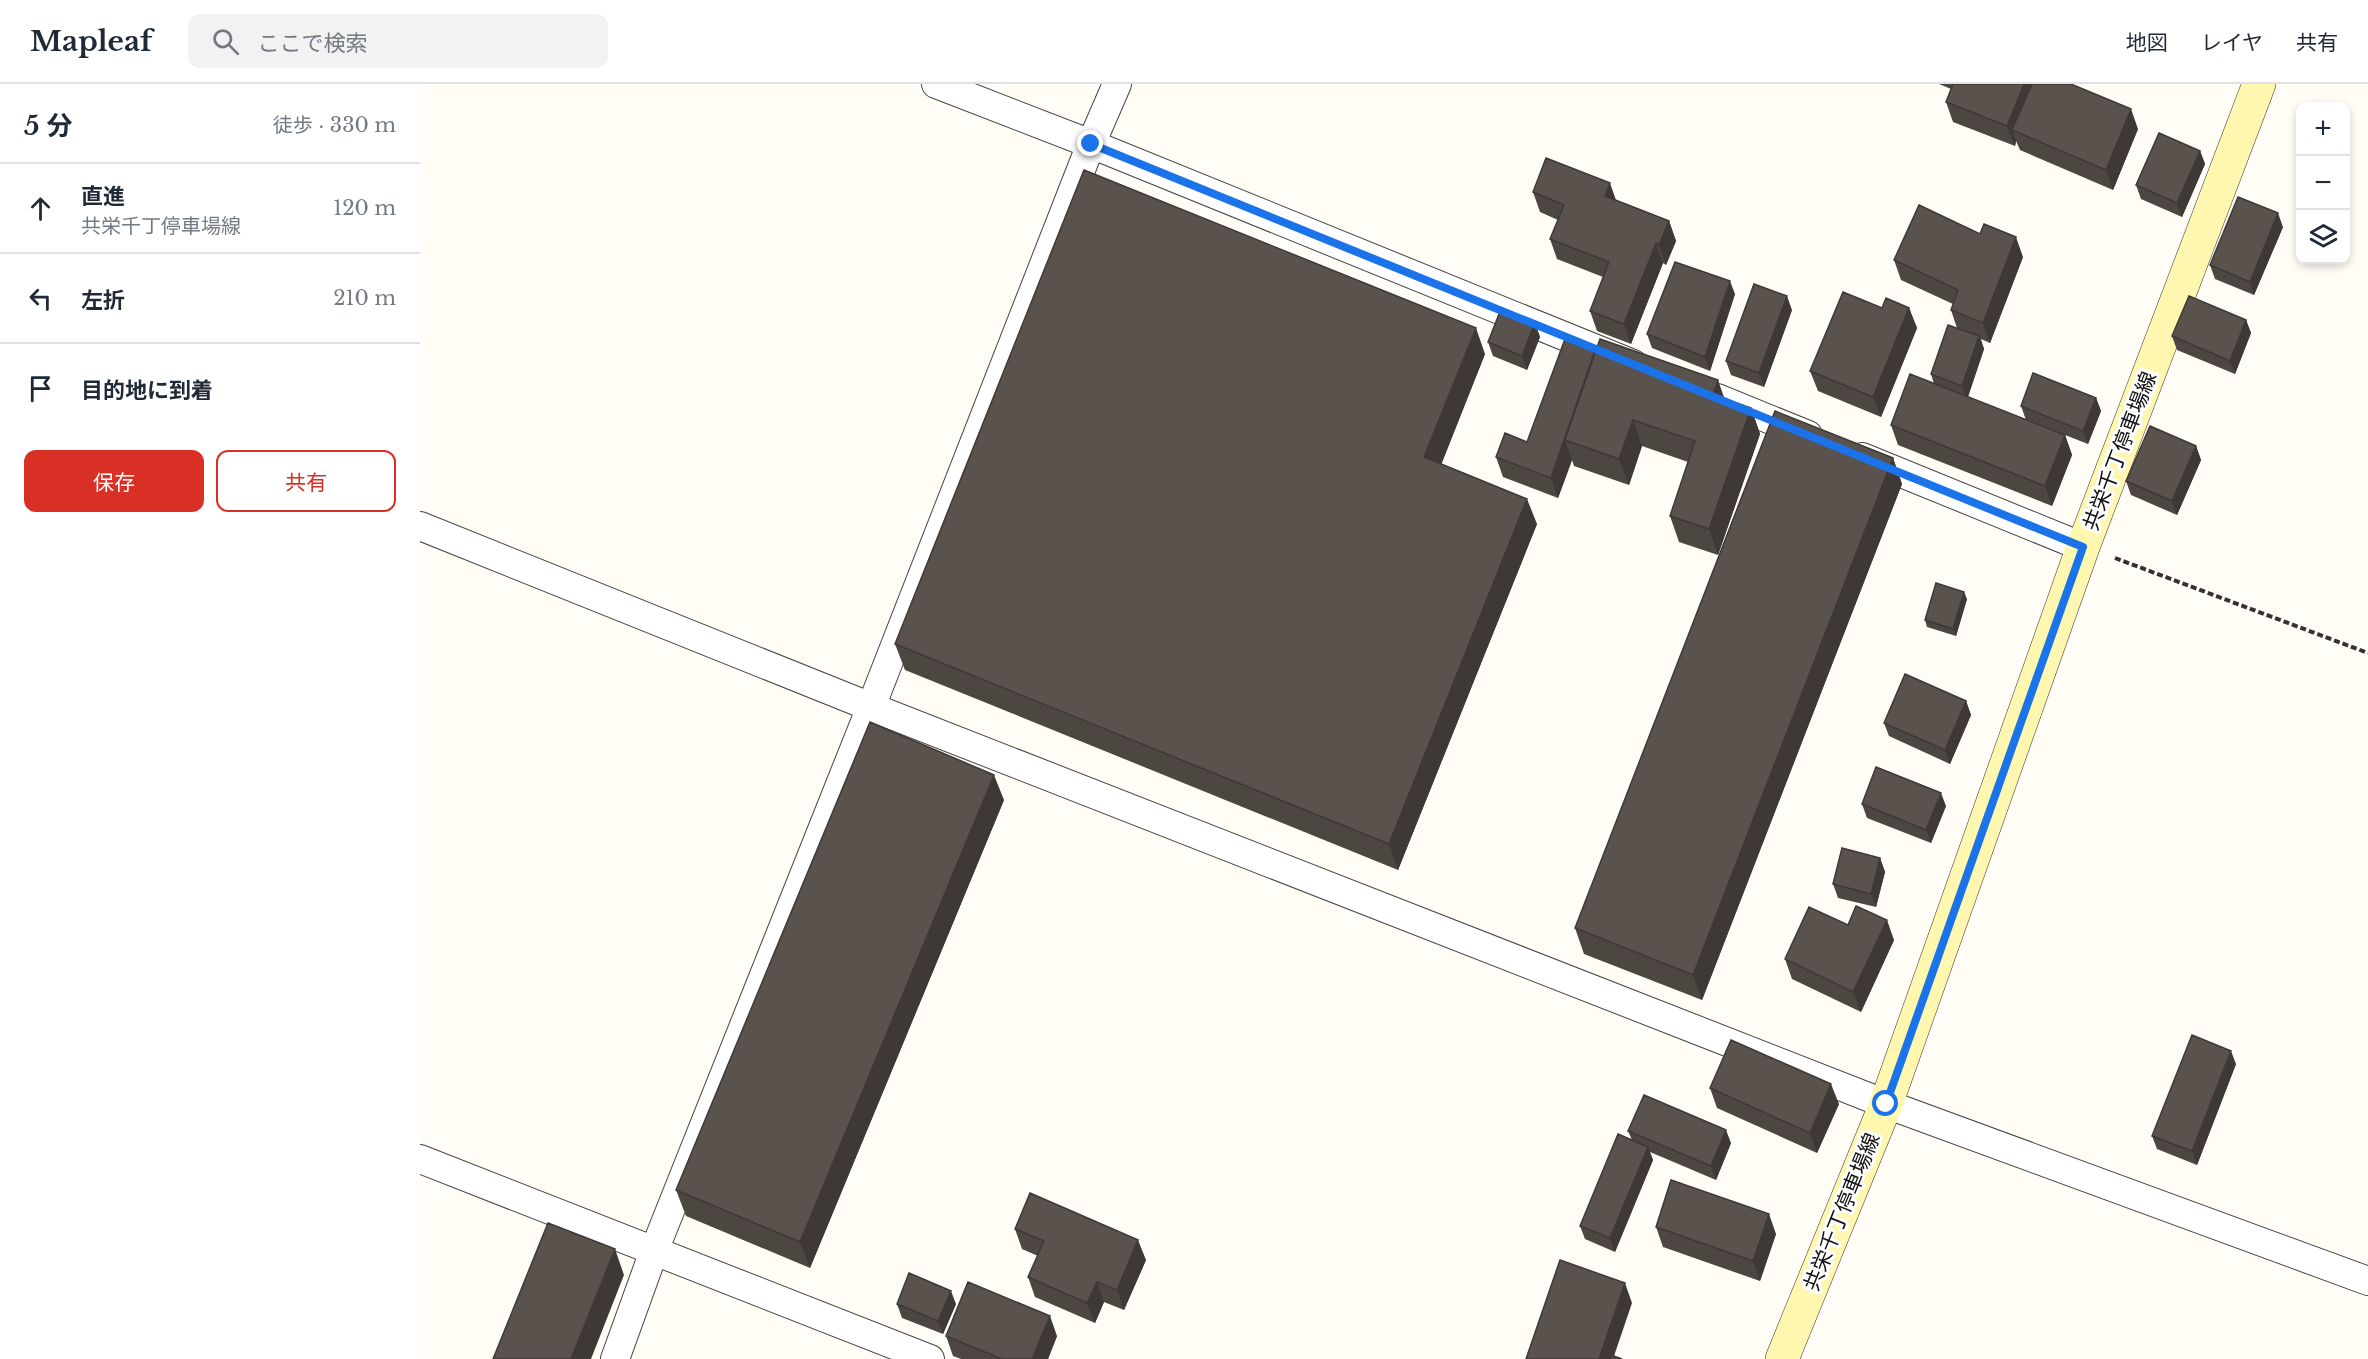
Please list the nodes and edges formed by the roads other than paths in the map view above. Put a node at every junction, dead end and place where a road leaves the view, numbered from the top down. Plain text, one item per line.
1 (936, 84) edge
2 (1117, 84) edge
3 (2259, 84) edge
4 (1091, 144) junction
5 (1653, 372) edge
6 (1697, 390) edge
7 (420, 525) edge
8 (2083, 547) junction
9 (872, 706) junction
10 (1886, 1104) junction
11 (420, 1159) edge
12 (654, 1251) junction
13 (2368, 1281) edge
14 (615, 1359) edge
15 (930, 1359) edge
16 (1782, 1359) edge

1 - 4 street
2 - 4 street
3 - 8 main road, 共栄千丁停車場線
4 - 5 street
4 - 9 street
6 - 8 street
7 - 9 street
8 - 10 main road, 共栄千丁停車場線
9 - 10 street
9 - 12 street
10 - 13 street
10 - 16 main road, 共栄千丁停車場線
11 - 12 street
12 - 14 street
12 - 15 street

